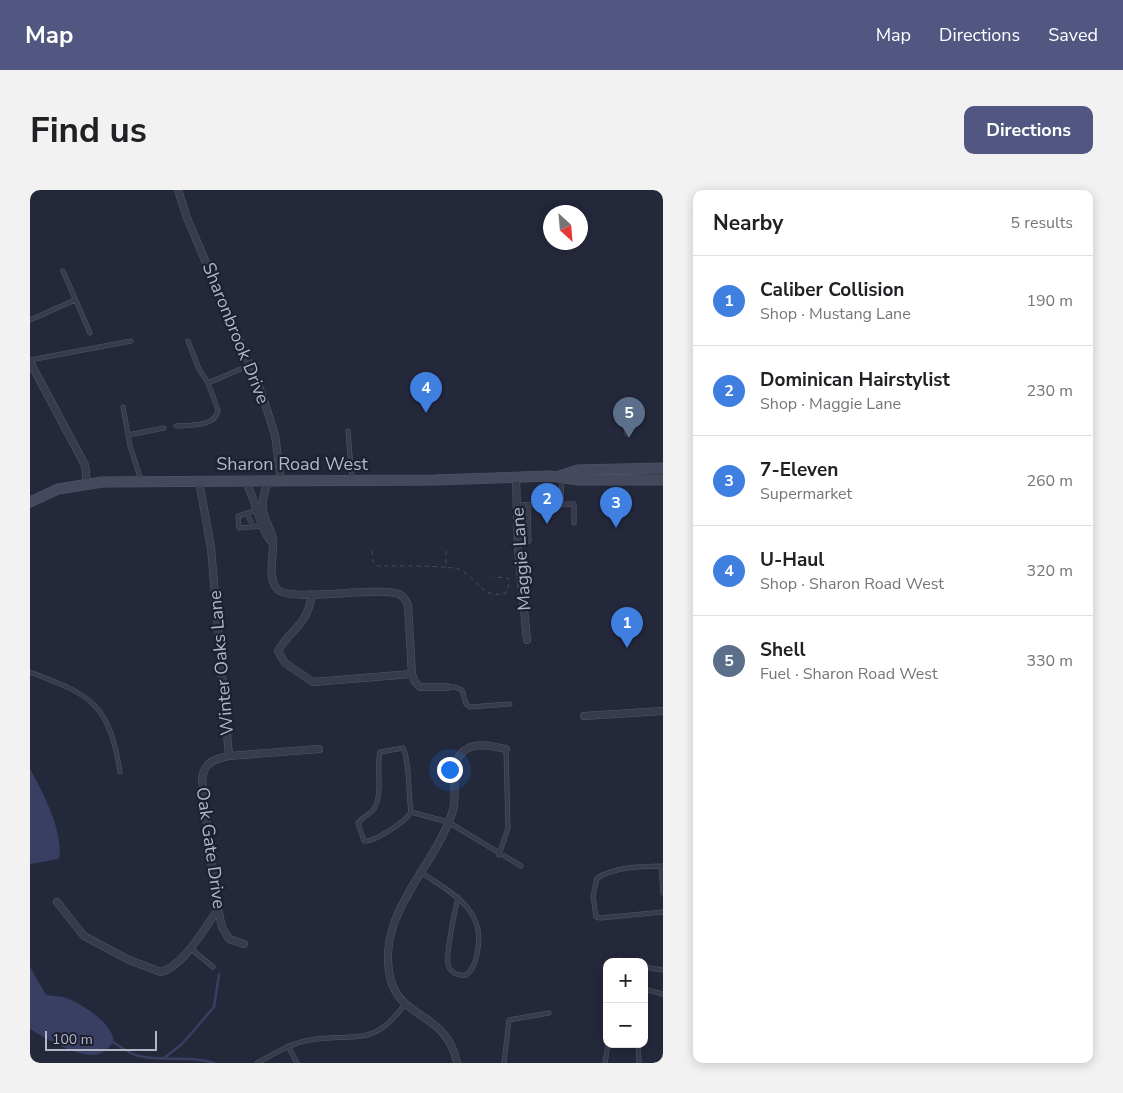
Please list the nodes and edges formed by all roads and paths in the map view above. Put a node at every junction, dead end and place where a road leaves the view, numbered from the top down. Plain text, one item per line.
1 (178, 190) edge
2 (63, 272) dead end
3 (75, 300) junction
4 (30, 320) edge
5 (90, 333) dead end
6 (131, 341) dead end
7 (188, 341) dead end
8 (30, 361) edge
9 (250, 365) junction
10 (208, 383) junction
11 (122, 407) dead end
12 (176, 426) dead end
13 (626, 426) dead end
14 (164, 428) dead end
15 (348, 431) dead end
16 (627, 434) dead end
17 (128, 435) junction
18 (663, 468) edge
19 (516, 477) junction
20 (560, 477) junction
21 (281, 480) junction
22 (352, 480) junction
23 (648, 480) junction
24 (663, 480) edge
25 (199, 481) junction
26 (245, 481) junction
27 (268, 481) junction
28 (142, 482) junction
29 (88, 483) junction
30 (663, 486) edge
31 (30, 502) edge
32 (561, 504) junction
33 (516, 505) junction
34 (528, 505) junction
35 (260, 510) junction
36 (247, 514) junction
37 (574, 523) dead end
38 (265, 524) junction
39 (253, 526) junction
40 (518, 541) junction
41 (372, 551) dead end
42 (446, 551) dead end
43 (446, 568) junction
44 (494, 577) dead end
45 (312, 594) junction
46 (527, 640) dead end
47 (30, 672) edge
48 (412, 674) junction
49 (447, 687) joint
50 (510, 704) dead end
51 (663, 711) edge
52 (584, 716) dead end
53 (506, 748) joint
54 (319, 749) dead end
55 (229, 756) junction
56 (120, 772) dead end
57 (411, 812) junction
58 (448, 822) junction
59 (499, 855) junction
60 (521, 866) dead end
61 (662, 866) edge
62 (422, 873) junction
63 (663, 893) edge
64 (458, 897) junction
65 (57, 902) dead end
66 (218, 909) junction
67 (663, 912) edge
68 (244, 944) dead end
69 (190, 948) junction
70 (214, 967) dead end
71 (648, 968) edge
72 (663, 970) edge
73 (648, 991) edge
74 (663, 994) edge
75 (405, 1004) junction
76 (550, 1013) dead end
77 (288, 1046) junction
78 (607, 1048) edge
79 (638, 1048) edge
80 (257, 1063) edge
81 (296, 1063) edge
82 (457, 1063) edge
83 (504, 1063) edge
84 (605, 1063) edge
85 (640, 1063) edge

1 - 9 street, Sharonbrook Drive
2 - 3 lane
3 - 4 lane
3 - 5 lane
6 - 8 lane
7 - 10 lane
8 - 29 street
9 - 10 lane
9 - 21 street, Sharonbrook Drive
10 - 12 lane
11 - 17 lane
13 - 16 lane
14 - 17 lane
15 - 22 lane
17 - 28 lane
18 - 20 main road, Sharon Road West
19 - 20 main road, Sharon Road West
19 - 22 main road, Sharon Road West
19 - 33 street, Maggie Lane
20 - 23 main road, Sharon Road West
20 - 32 lane
21 - 22 main road, Sharon Road West
21 - 27 main road, Sharon Road West
23 - 24 main road, Sharon Road West
23 - 30 main road
25 - 26 main road, Sharon Road West
25 - 28 main road, Sharon Road West
25 - 55 street, Winter Oaks Lane
26 - 27 main road, Sharon Road West
26 - 35 street
27 - 35 street
28 - 29 main road, Sharon Road West
29 - 31 main road, Sharon Road West
32 - 34 lane
32 - 37 lane
33 - 34 lane
33 - 40 street, Maggie Lane
34 - 40 lane
35 - 36 lane
35 - 38 street
36 - 39 lane
36 - 39 lane
38 - 39 lane
38 - 45 street
40 - 46 street, Maggie Lane
41 - 43 path
42 - 43 path
43 - 44 path
45 - 48 street
45 - 48 street
47 - 56 lane
48 - 49 street
49 - 50 lane
51 - 52 street
53 - 58 street
53 - 59 lane
54 - 55 street, Winter Oaks Lane
55 - 66 street, Oak Gate Drive
57 - 57 lane
57 - 58 lane
58 - 59 lane
58 - 62 street
59 - 60 lane
61 - 63 lane
61 - 67 lane
62 - 64 lane
62 - 75 street
64 - 64 lane
65 - 69 street
66 - 68 street, Oak Gate Drive
66 - 69 street
69 - 70 lane
71 - 72 lane
73 - 74 lane
75 - 77 lane
75 - 82 street
76 - 83 lane
77 - 80 lane
77 - 81 lane
78 - 84 lane
79 - 85 lane

